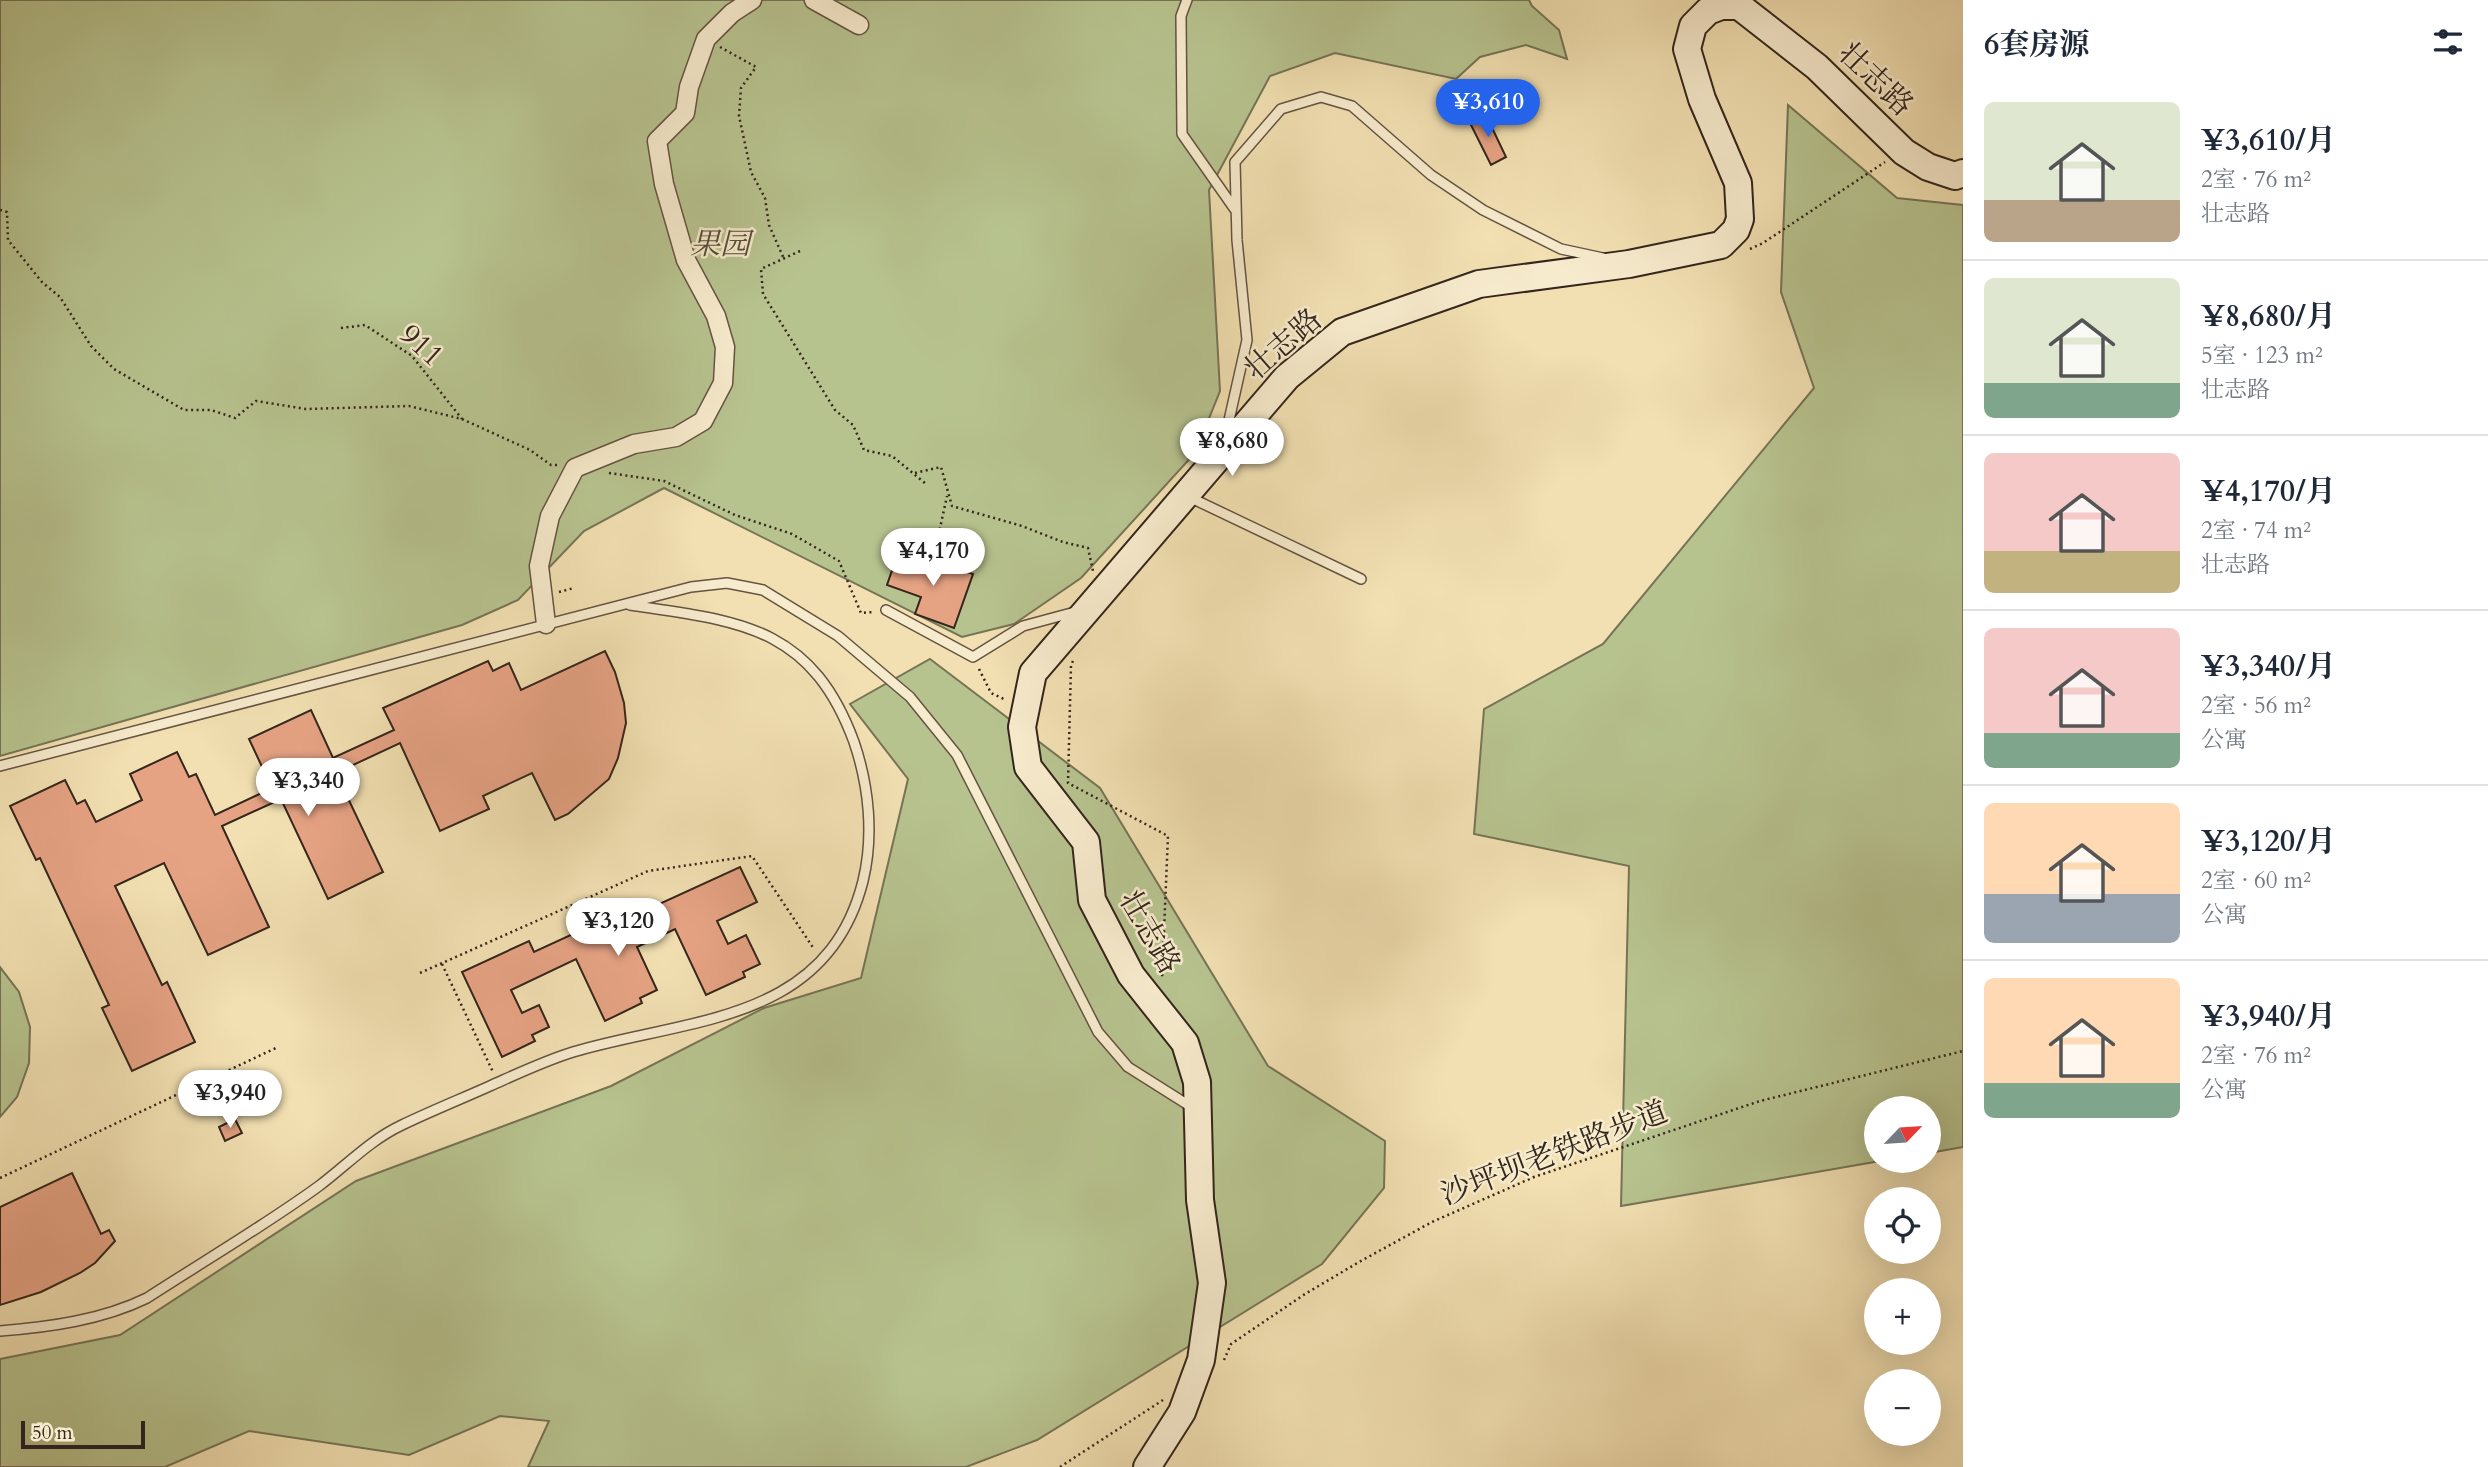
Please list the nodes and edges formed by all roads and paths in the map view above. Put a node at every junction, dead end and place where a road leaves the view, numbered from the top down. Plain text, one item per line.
1 (752, 0) edge
2 (814, 0) edge
3 (1186, 0) edge
4 (859, 26) dead end
5 (706, 39) junction
6 (1885, 162) dead end
7 (1963, 173) edge
8 (0, 210) edge
9 (1237, 212) junction
10 (1748, 250) dead end
11 (800, 251) dead end
12 (784, 258) junction
13 (1629, 264) junction
14 (341, 328) dead end
15 (462, 419) junction
16 (1221, 454) junction
17 (575, 468) junction
18 (915, 472) junction
19 (926, 484) dead end
20 (948, 492) junction
21 (1185, 496) junction
22 (915, 545) dead end
23 (934, 551) junction
24 (974, 562) dead end
25 (1093, 571) dead end
26 (1361, 579) dead end
27 (622, 604) junction
28 (1088, 609) junction
29 (886, 610) joint
30 (546, 624) junction
31 (1077, 654) dead end
32 (973, 657) junction
33 (1006, 701) dead end
34 (0, 766) edge
35 (822, 960) junction
36 (442, 964) junction
37 (420, 973) dead end
38 (1150, 999) junction
39 (278, 1047) dead end
40 (1963, 1051) edge
41 (498, 1083) junction
42 (1198, 1111) junction
43 (0, 1178) edge
44 (0, 1331) edge
45 (1194, 1380) junction
46 (1165, 1399) dead end
47 (1060, 1467) edge
48 (1147, 1467) edge

1 - 5 street
2 - 4 street
3 - 9 lane
5 - 12 path
5 - 17 street
6 - 10 path
7 - 13 street, 壮志路
8 - 15 path
9 - 13 lane
9 - 16 lane
11 - 12 path
12 - 18 path
13 - 16 street, 壮志路
14 - 15 path, 911
15 - 17 path
16 - 21 street, 壮志路
17 - 29 path
17 - 30 street
18 - 19 path
18 - 20 path
20 - 23 path
20 - 25 path
21 - 26 lane
21 - 28 street, 壮志路
22 - 23 path
23 - 24 path
27 - 30 lane
27 - 35 lane
27 - 42 lane
28 - 32 lane
28 - 38 street, 壮志路
29 - 32 lane
30 - 34 lane
31 - 38 path
32 - 33 path
35 - 36 path
35 - 41 lane
36 - 37 path
36 - 41 path
38 - 42 street, 壮志路
39 - 43 path
40 - 45 path, 沙坪坝老铁路步道
41 - 44 lane
42 - 45 street, 壮志路
45 - 48 street, 壮志路
46 - 47 path

